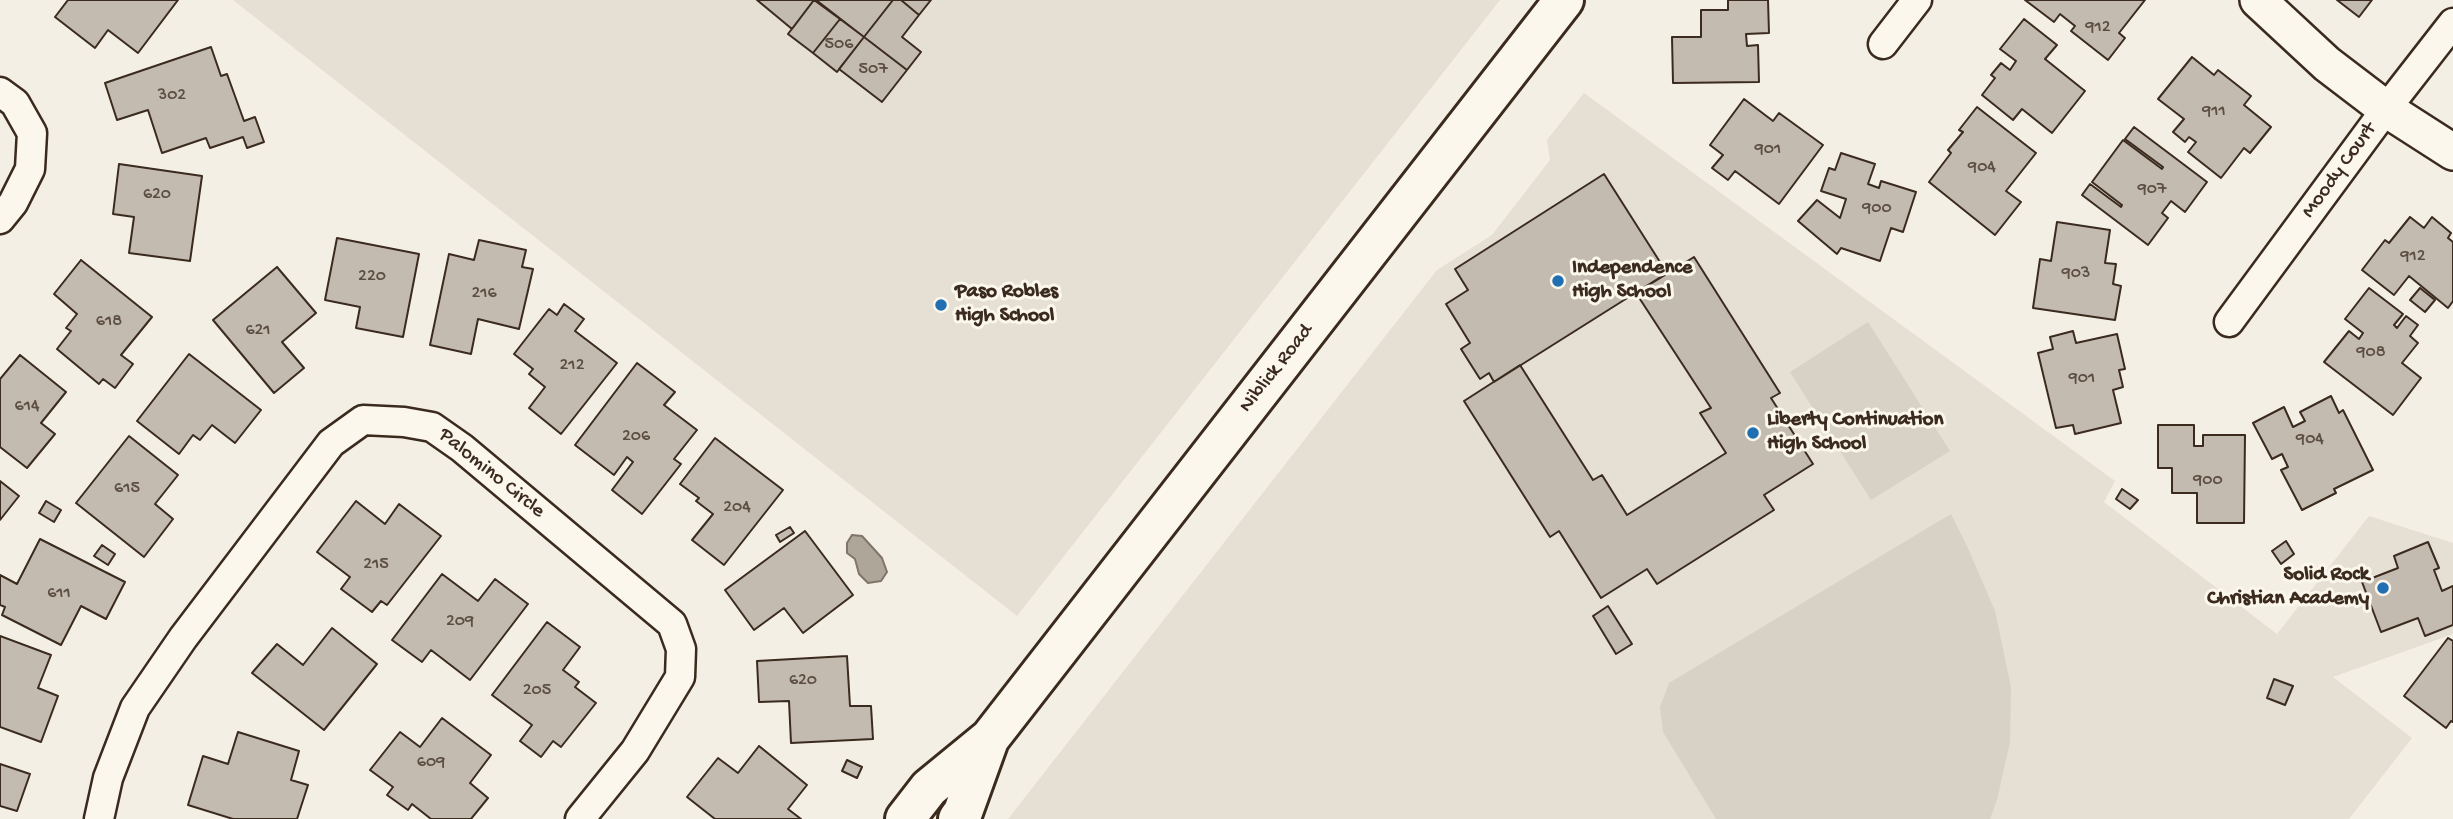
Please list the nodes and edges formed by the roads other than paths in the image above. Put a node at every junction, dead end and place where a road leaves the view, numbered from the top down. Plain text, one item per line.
1 (1564, 0) edge
2 (1917, 0) edge
3 (2258, 0) edge
4 (2453, 23) edge
5 (1883, 44) dead end
6 (0, 92) edge
7 (2386, 109) junction
8 (2453, 152) edge
9 (0, 219) edge
10 (2229, 321) dead end
11 (990, 738) junction
12 (99, 819) edge
13 (580, 819) edge
14 (905, 819) edge
15 (958, 819) edge

1 - 11 main road, Niblick Road
2 - 5 street
3 - 7 street
4 - 7 street, Moody Court
6 - 9 street
7 - 8 street
7 - 10 street, Moody Court
11 - 14 main road, Niblick Road
11 - 15 main road, Niblick Road
12 - 13 street, Palomino Circle

